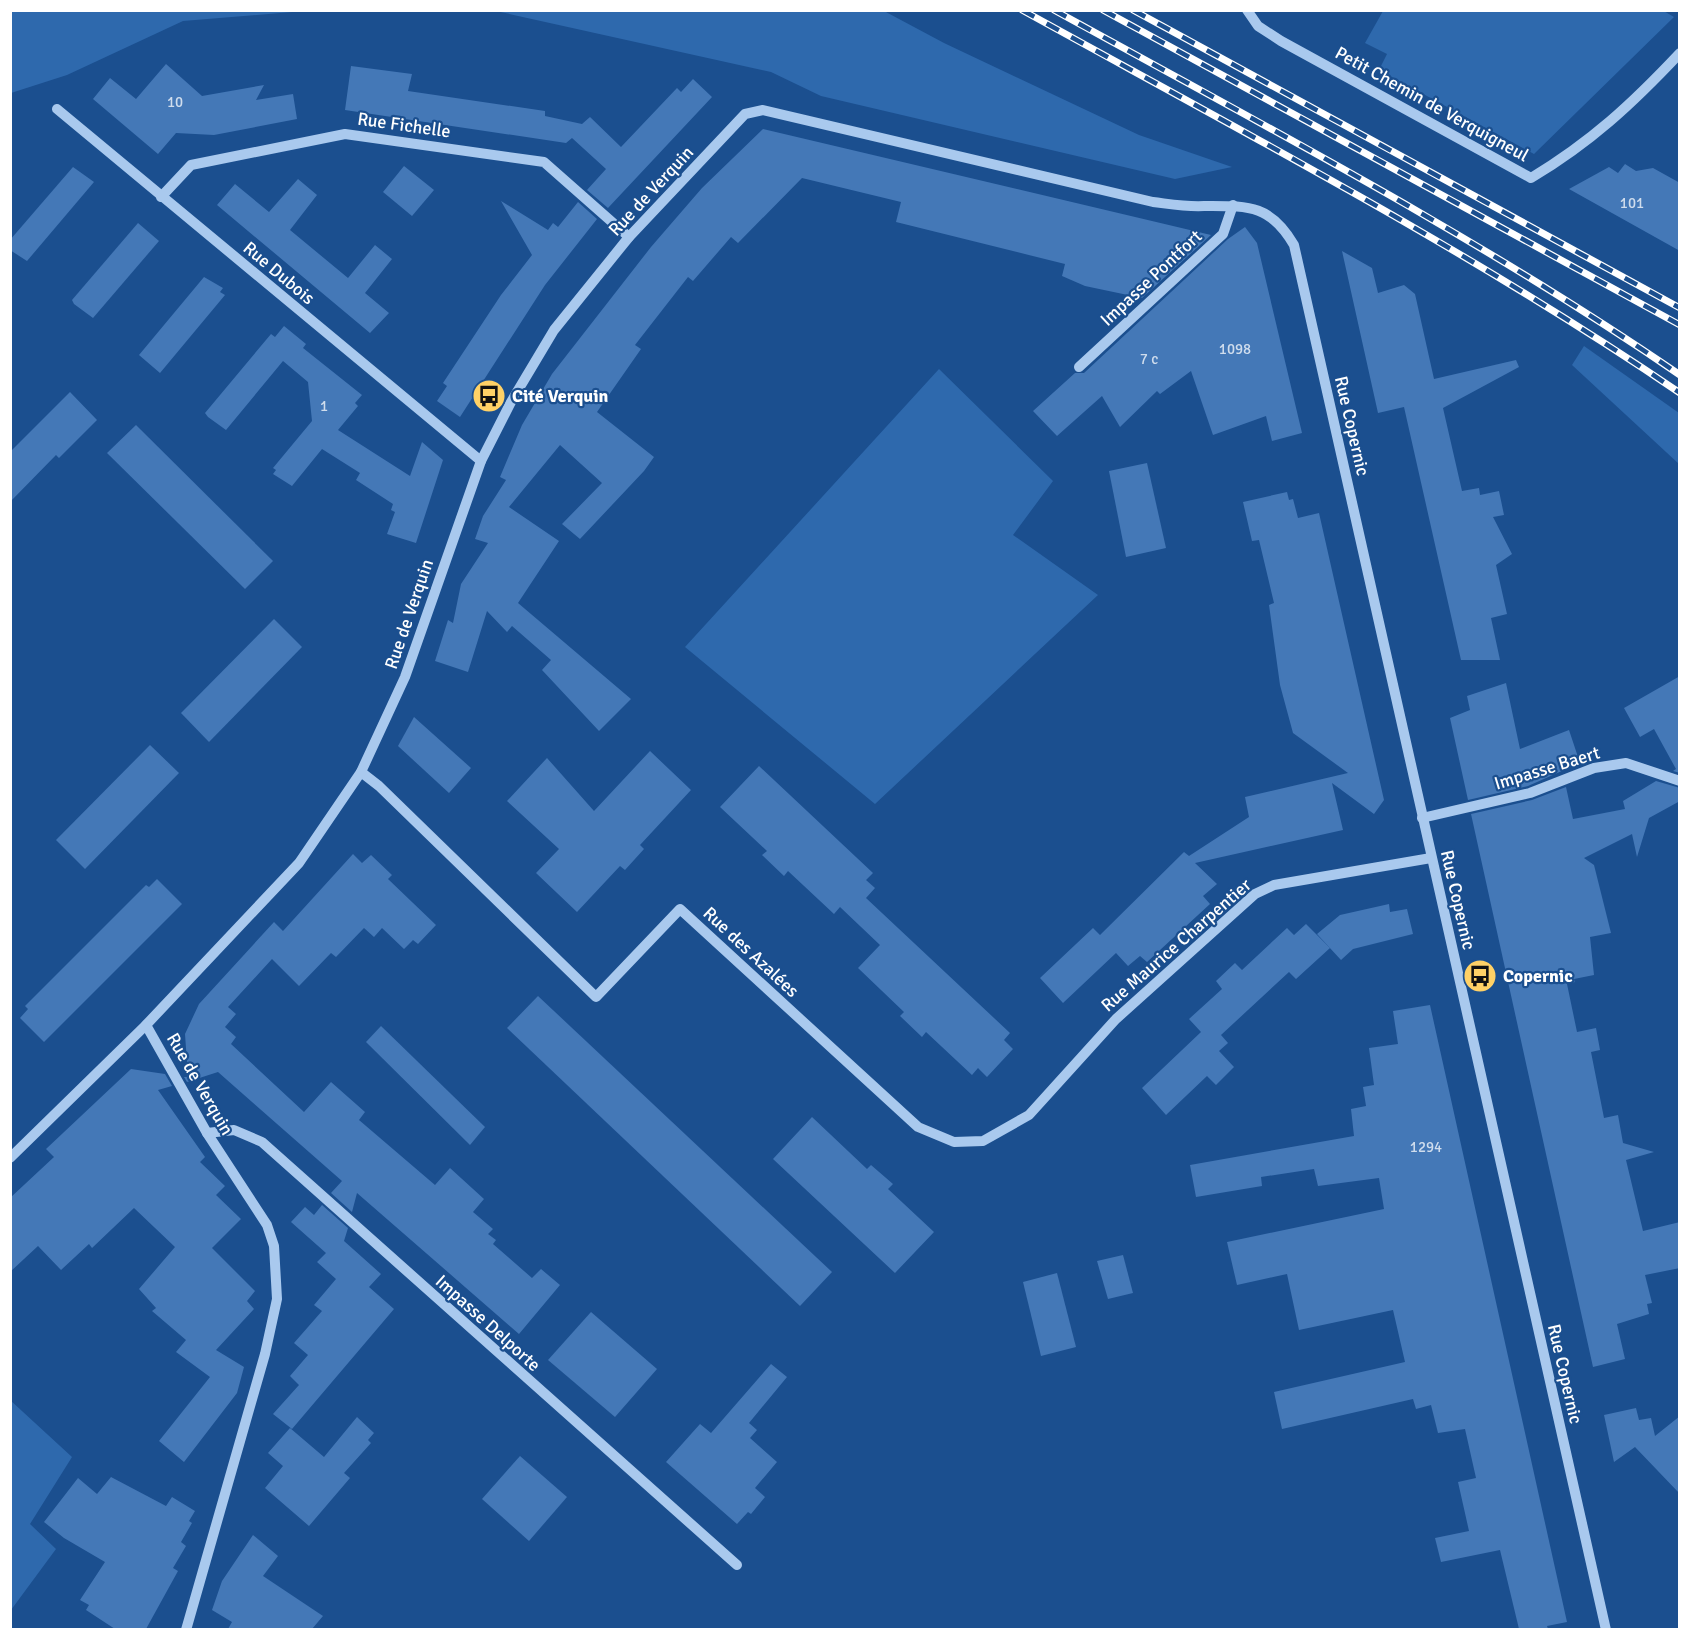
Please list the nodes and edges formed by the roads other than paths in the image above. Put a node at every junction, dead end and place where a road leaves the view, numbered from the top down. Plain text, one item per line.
1 (1246, 10) edge
2 (1680, 53) edge
3 (57, 109) dead end
4 (161, 196) junction
5 (1233, 206) junction
6 (1275, 219) joint
7 (629, 237) junction
8 (1079, 367) dead end
9 (481, 462) junction
10 (361, 772) junction
11 (1680, 781) edge
12 (1422, 818) junction
13 (1431, 858) junction
14 (146, 1025) junction
15 (1092, 1045) joint
16 (207, 1133) junction
17 (10, 1158) edge
18 (737, 1565) dead end
19 (186, 1629) edge
20 (1606, 1629) edge

1 - 2 street, Petit Chemin de Verquigneul
3 - 4 street, Rue Dubois
4 - 7 street, Rue Fichelle
4 - 9 street, Rue Dubois
5 - 6 street, Rue de Verquin
5 - 7 street, Rue de Verquin
5 - 8 street, Impasse Pontfort
6 - 12 street, Rue Copernic
7 - 9 street, Rue de Verquin
9 - 10 street, Rue de Verquin
10 - 14 street, Rue de Verquin
10 - 15 street, Rue des Azalées
11 - 12 street, Impasse Baert
12 - 13 street, Rue Copernic
13 - 15 street, Rue Maurice Charpentier
13 - 20 street, Rue Copernic
14 - 16 street, Rue de Verquin
14 - 17 street
16 - 18 street, Impasse Delporte
16 - 19 street, Rue de Verquin

